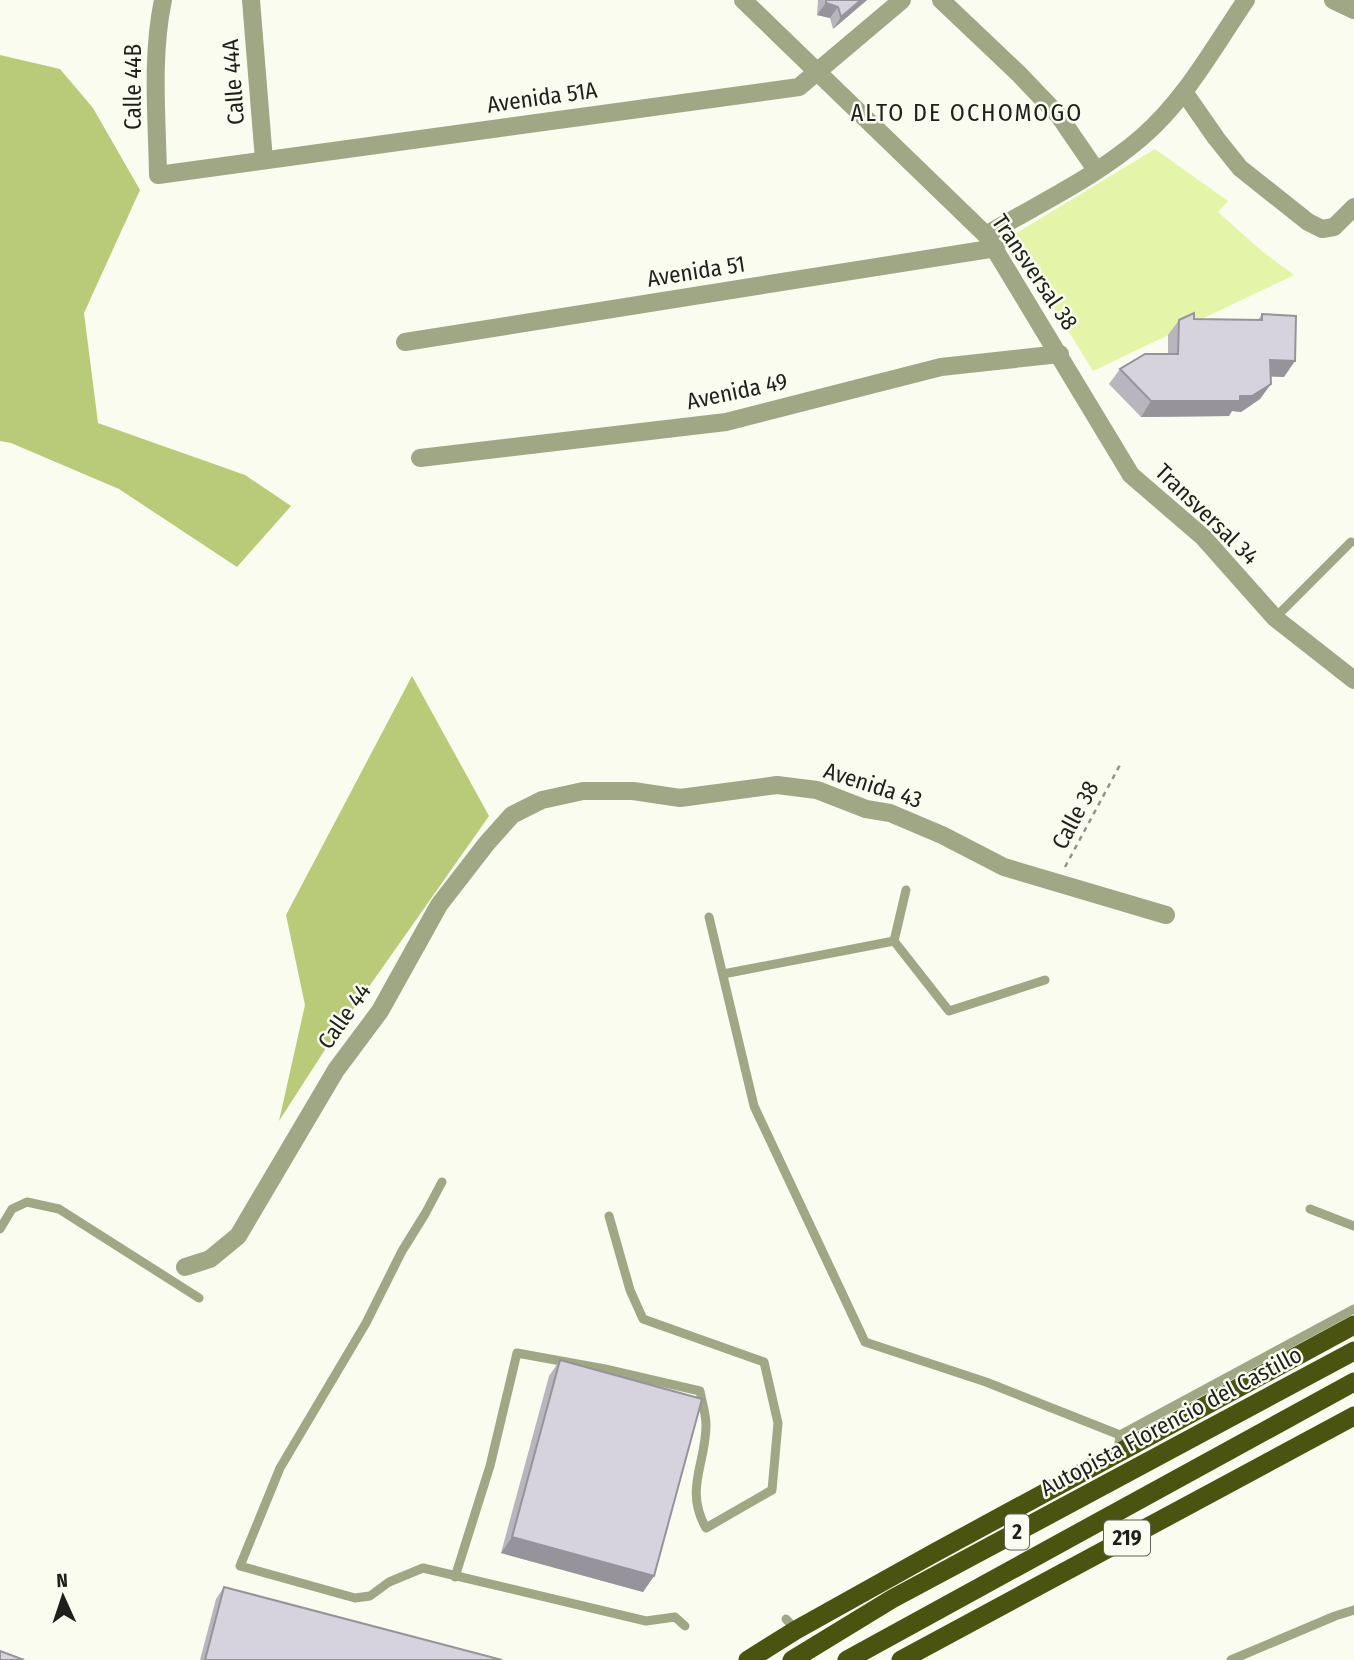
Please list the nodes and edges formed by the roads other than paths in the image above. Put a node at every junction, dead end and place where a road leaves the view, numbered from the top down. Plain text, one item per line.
1 (163, 0) edge
2 (251, 0) edge
3 (743, 0) edge
4 (902, 0) edge
5 (941, 0) edge
6 (1246, 0) edge
7 (1333, 0) edge
8 (1354, 10) edge
9 (817, 71) junction
10 (1184, 92) junction
11 (264, 160) junction
12 (1096, 170) junction
13 (158, 175) joint
14 (1354, 207) edge
15 (991, 241) junction
16 (405, 342) dead end
17 (1060, 354) junction
18 (420, 458) dead end
19 (1351, 542) dead end
20 (1275, 618) junction
21 (1354, 680) edge
22 (551, 798) joint
23 (906, 890) dead end
24 (1166, 915) dead end
25 (709, 917) dead end
26 (894, 941) junction
27 (723, 974) junction
28 (1045, 980) dead end
29 (442, 1182) dead end
30 (1310, 1209) dead end
31 (609, 1216) dead end
32 (1354, 1226) edge
33 (0, 1229) edge
34 (185, 1267) dead end
35 (199, 1298) dead end
36 (1354, 1309) edge
37 (1352, 1326) edge
38 (1354, 1351) edge
39 (1354, 1382) edge
40 (1354, 1416) edge
41 (1119, 1444) junction
42 (455, 1577) junction
43 (1354, 1610) edge
44 (685, 1626) dead end
45 (748, 1660) edge
46 (792, 1660) edge
47 (847, 1660) edge
48 (901, 1660) edge
49 (1231, 1660) edge

1 - 13 street, Calle 44B
2 - 11 street, Calle 44A
3 - 9 street, Transversal 38
4 - 9 street, Avenida 51A
5 - 12 street
6 - 10 street, Avenida 51
7 - 8 street
9 - 11 street, Avenida 51A
9 - 15 street, Transversal 38
10 - 12 street, Avenida 51
10 - 14 street
11 - 13 street, Avenida 51A
12 - 15 street, Avenida 51
15 - 16 street, Avenida 51
15 - 17 street, Transversal 38
17 - 18 street, Avenida 49
17 - 20 street, Transversal 34
19 - 20 lane
20 - 21 street, Transversal 34
22 - 24 street, Avenida 43
22 - 34 street, Calle 44
23 - 26 lane
25 - 27 lane
26 - 27 lane
26 - 28 lane
27 - 41 lane
29 - 42 lane
30 - 32 lane
31 - 42 lane
33 - 35 lane
36 - 41 lane
37 - 41 highway
38 - 46 highway, Autopista Florencio del Castillo / 2
39 - 47 highway, 2
40 - 48 highway, 219
41 - 45 highway
42 - 44 lane
43 - 49 lane

